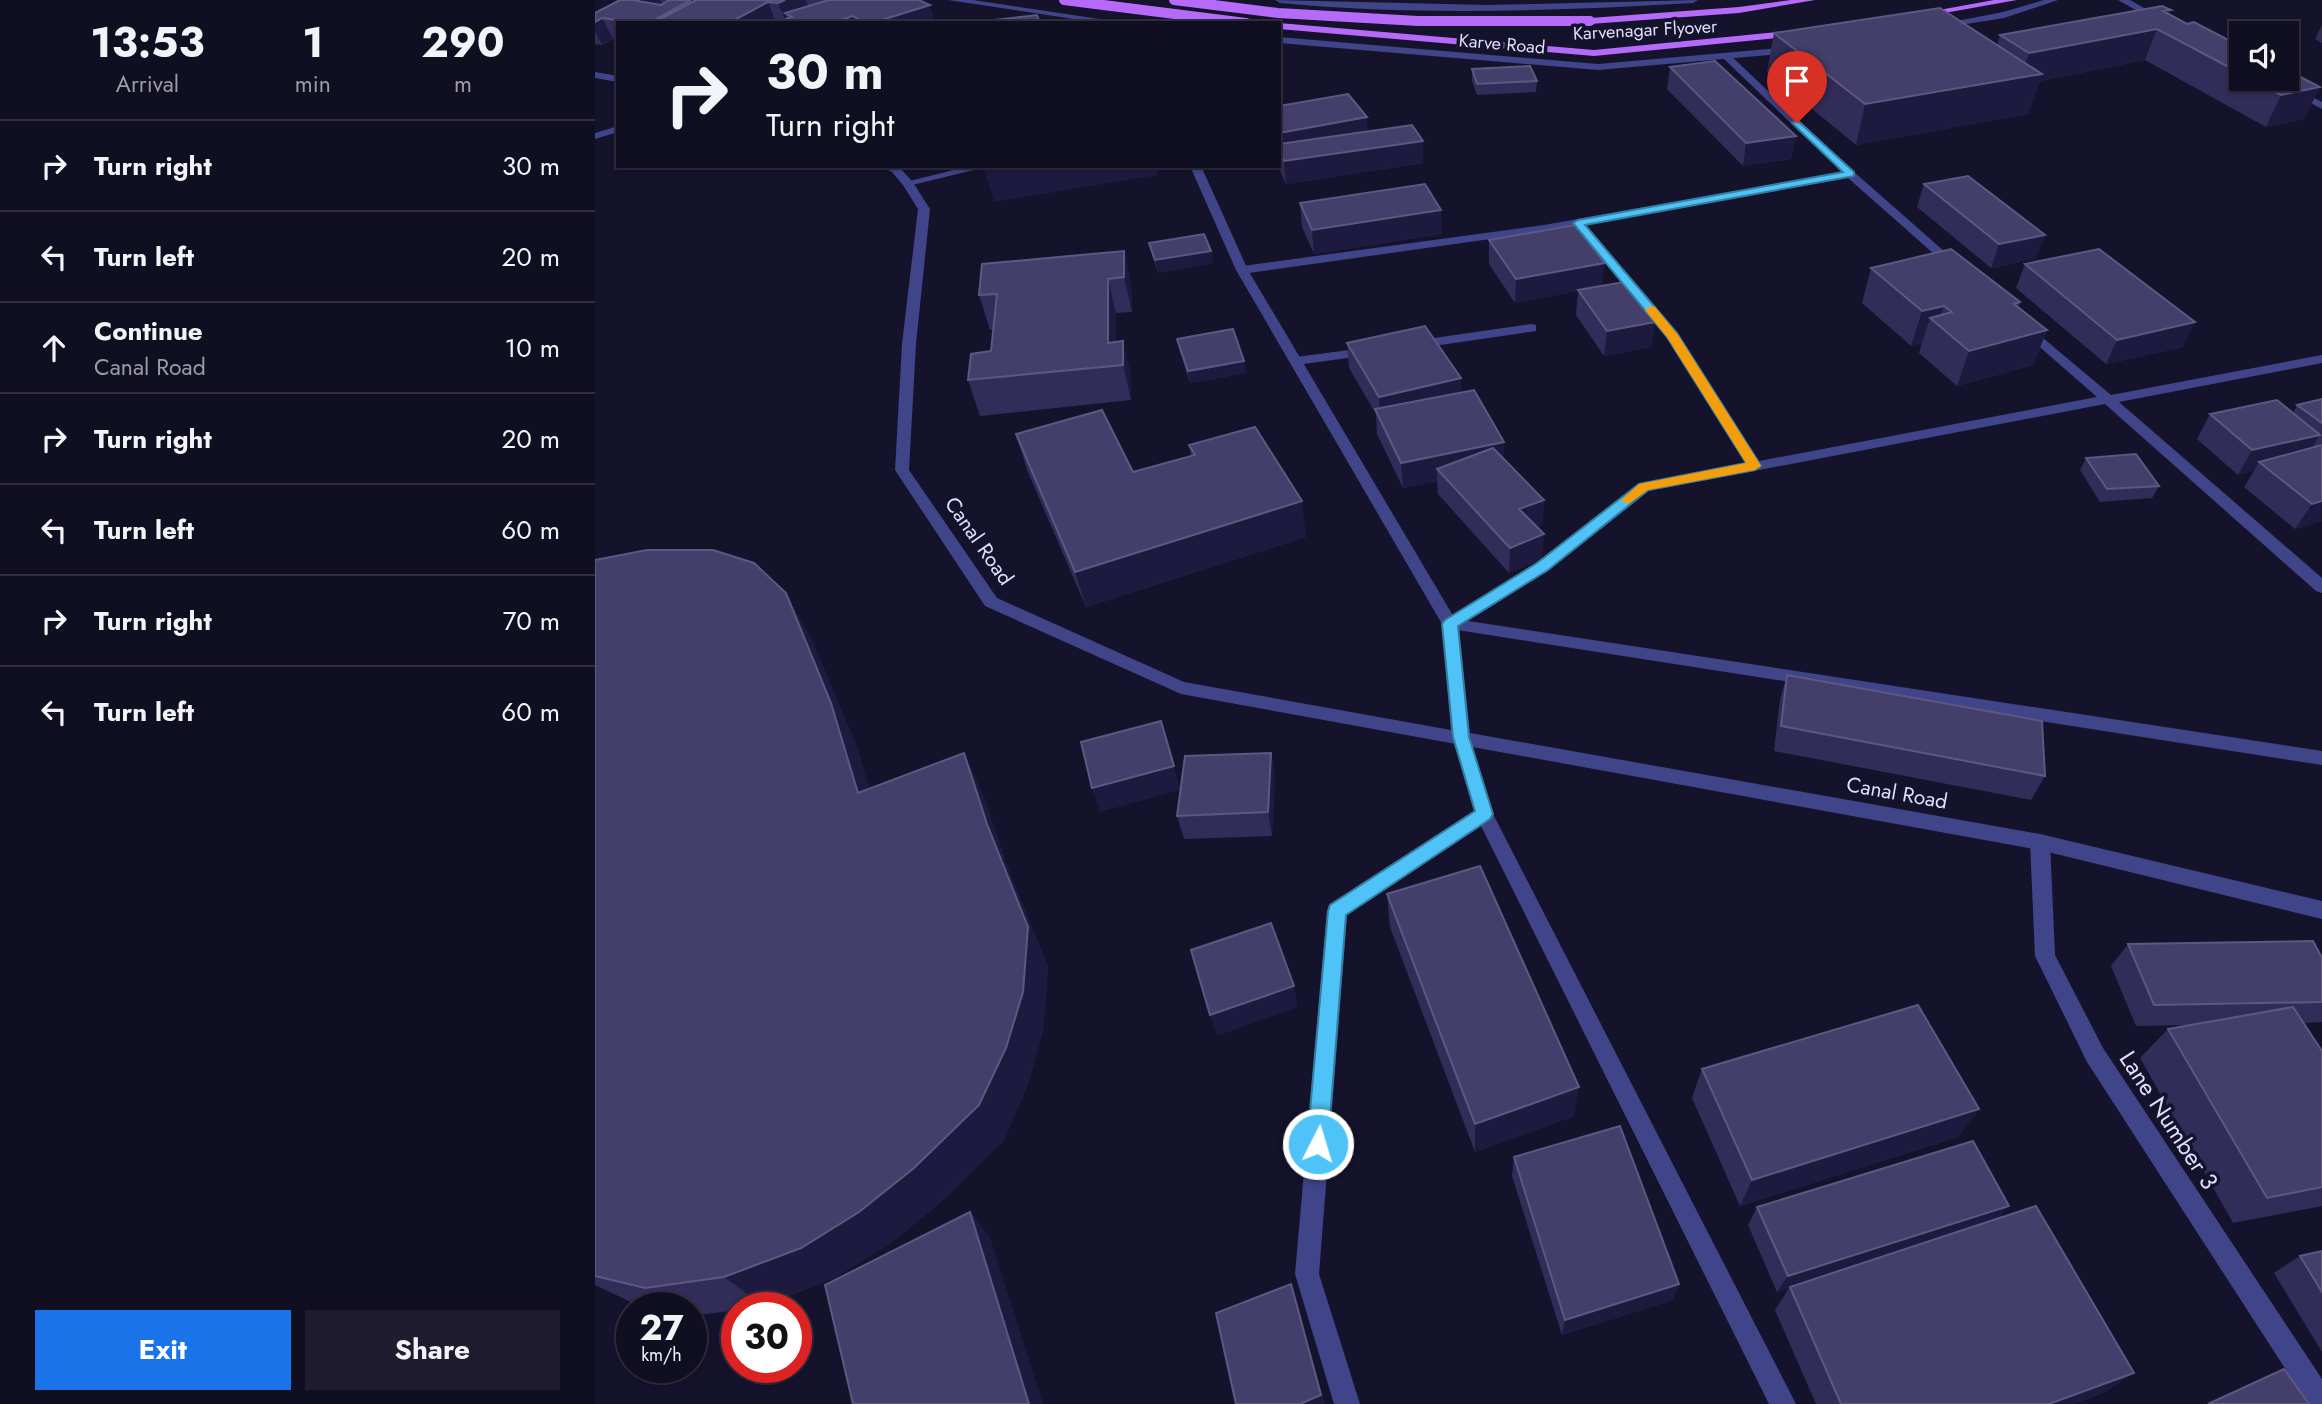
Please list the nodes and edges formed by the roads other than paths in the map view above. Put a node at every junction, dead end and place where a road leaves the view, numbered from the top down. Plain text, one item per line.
1 (953, 0) edge
2 (1064, 0) edge
3 (1081, 0) edge
4 (1174, 0) edge
5 (1210, 0) edge
6 (1280, 0) edge
7 (1693, 0) edge
8 (1810, 0) edge
9 (2012, 0) edge
10 (2053, 0) edge
11 (2123, 0) edge
12 (1457, 4) edge
13 (1058, 13) junction
14 (1906, 16) edge
15 (1031, 20) edge
16 (1109, 21) edge
17 (1201, 21) edge
18 (1230, 21) edge
19 (2170, 25) edge
20 (1281, 26) edge
21 (1936, 26) edge
22 (1813, 31) edge
23 (1281, 40) edge
24 (1801, 48) edge
25 (1726, 56) junction
26 (595, 75) edge
27 (616, 79) edge
28 (2294, 91) edge
29 (2322, 106) edge
30 (616, 130) edge
31 (595, 136) edge
32 (891, 168) edge
33 (976, 168) edge
34 (1196, 168) edge
35 (1850, 174) junction
36 (908, 183) junction
37 (1578, 223) junction
38 (1242, 270) junction
39 (1963, 273) edge
40 (2015, 318) edge
41 (1531, 328) dead end
42 (2322, 359) edge
43 (1296, 361) junction
44 (2108, 400) junction
45 (1755, 466) junction
46 (2322, 586) edge
47 (1450, 624) junction
48 (1461, 737) junction
49 (2322, 758) edge
50 (1484, 814) junction
51 (2040, 842) junction
52 (2322, 910) edge
53 (2322, 1402) edge
54 (1346, 1404) edge
55 (1783, 1404) edge

1 - 13 street
2 - 18 main road, bridge
3 - 13 street
4 - 8 main road, Karvenagar Flyover, bridge
5 - 17 street
6 - 12 street, Karve Road
7 - 12 street, Karve Road
9 - 14 main road
10 - 21 street
11 - 19 street
13 - 15 street
13 - 16 street
20 - 22 main road, Karvenagar Flyover
23 - 25 street, Karve Road
24 - 25 street, Karve Road
25 - 35 street
26 - 27 street
28 - 29 street
30 - 31 street
32 - 36 street, Canal Road
33 - 36 street
34 - 38 street
35 - 37 street
35 - 39 street
36 - 48 street, Canal Road
37 - 38 street
37 - 45 street
38 - 43 street
40 - 44 street
41 - 43 street
42 - 44 street
43 - 47 street
44 - 45 street
44 - 46 street
45 - 47 street
47 - 48 street
47 - 49 street
48 - 50 street
48 - 51 street, Canal Road
50 - 54 street
50 - 55 street
51 - 52 street, Canal Road
51 - 53 street, Lane Number 3

